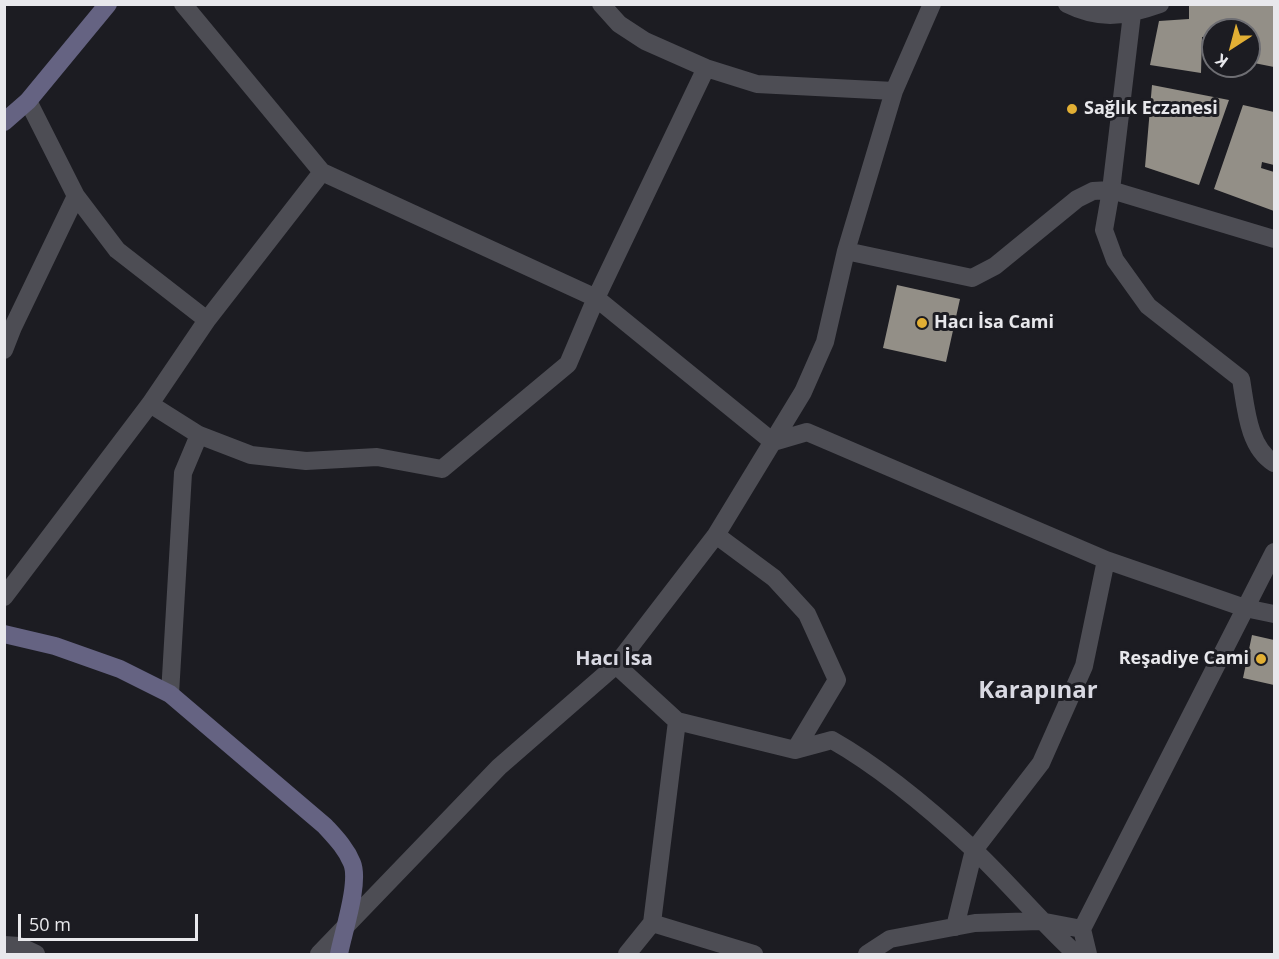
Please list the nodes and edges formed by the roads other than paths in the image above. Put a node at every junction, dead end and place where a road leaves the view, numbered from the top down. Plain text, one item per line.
1 (108, 4) edge
2 (183, 4) edge
3 (601, 4) edge
4 (932, 4) edge
5 (1067, 4) edge
6 (1160, 4) edge
7 (1132, 14) junction
8 (706, 68) junction
9 (894, 91) junction
10 (28, 101) junction
11 (4, 122) edge
12 (322, 172) junction
13 (1111, 190) junction
14 (76, 196) junction
15 (1275, 239) edge
16 (846, 251) junction
17 (596, 298) junction
18 (207, 320) junction
19 (4, 350) edge
20 (150, 404) junction
21 (199, 435) junction
22 (773, 442) junction
23 (1275, 463) edge
24 (716, 535) junction
25 (1275, 552) edge
26 (1106, 560) junction
27 (4, 597) edge
28 (1245, 608) junction
29 (1275, 614) edge
30 (4, 634) edge
31 (616, 665) junction
32 (170, 694) junction
33 (677, 721) junction
34 (795, 750) junction
35 (974, 850) junction
36 (1040, 921) junction
37 (652, 923) junction
38 (345, 925) junction
39 (955, 927) junction
40 (1082, 929) junction
41 (4, 945) edge
42 (36, 954) edge
43 (319, 954) edge
44 (339, 954) edge
45 (627, 954) edge
46 (754, 954) edge
47 (867, 954) edge
48 (1076, 954) edge
49 (1088, 954) edge

1 - 10 street
2 - 12 street
3 - 8 street
4 - 9 street
5 - 7 street
6 - 7 street
7 - 13 street
8 - 9 street
8 - 17 street
9 - 16 street
10 - 11 street
10 - 14 street
12 - 17 street
12 - 18 street
13 - 15 street
13 - 16 street
13 - 23 street
14 - 18 street
14 - 19 street
16 - 22 street
17 - 21 street
17 - 22 street
18 - 20 street
20 - 21 street
20 - 27 street
21 - 32 street
22 - 24 street
22 - 26 street
24 - 31 street
24 - 34 street
25 - 28 street
26 - 28 street
26 - 35 street
28 - 29 street
28 - 40 street
30 - 32 street
31 - 33 street
31 - 38 street
32 - 38 street
33 - 34 street
33 - 37 street
34 - 35 street
35 - 36 street
35 - 39 street
36 - 39 street
36 - 40 street
36 - 48 street
37 - 45 street
37 - 46 street
38 - 43 street
38 - 44 street
39 - 47 street
40 - 49 street
41 - 42 street

